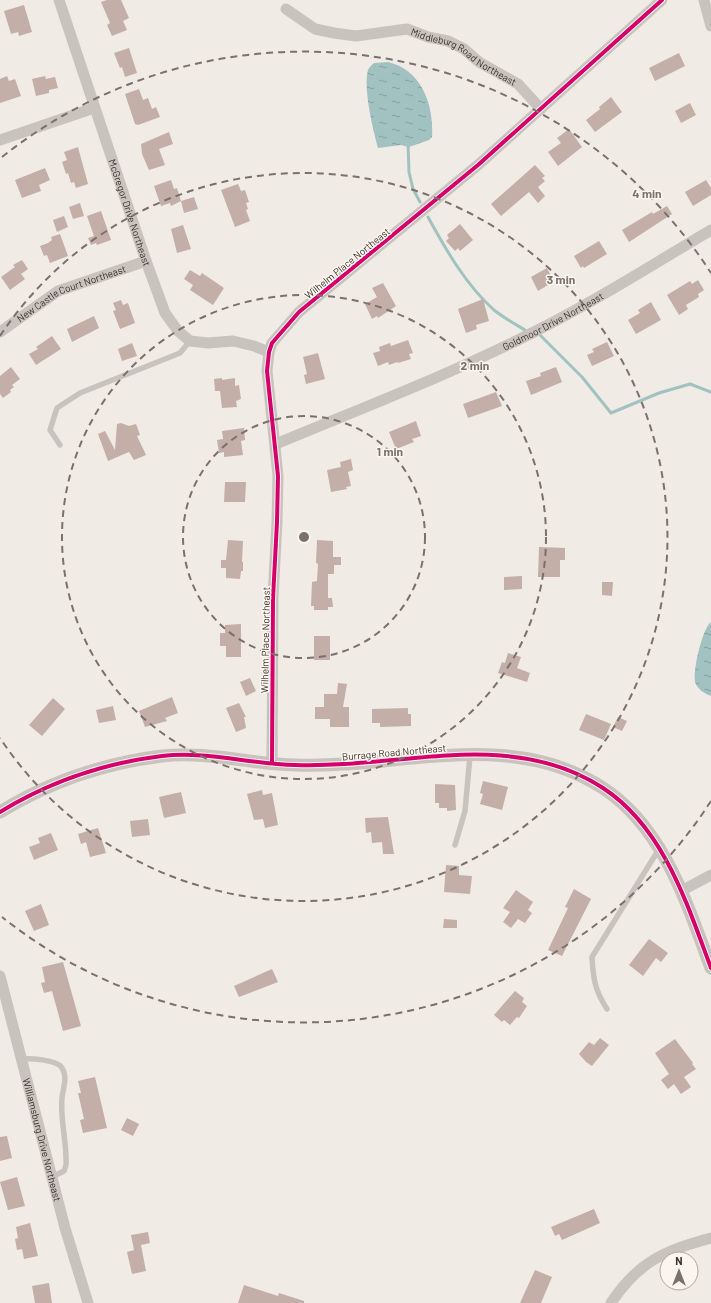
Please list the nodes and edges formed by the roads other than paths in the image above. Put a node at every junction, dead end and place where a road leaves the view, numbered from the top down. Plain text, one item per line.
1 (59, 0) edge
2 (662, 0) edge
3 (704, 0) edge
4 (286, 9) dead end
5 (711, 26) edge
6 (94, 108) junction
7 (540, 109) junction
8 (0, 140) edge
9 (711, 230) edge
10 (146, 261) junction
11 (0, 332) edge
12 (190, 340) junction
13 (269, 352) junction
14 (276, 444) junction
15 (60, 445) dead end
16 (470, 754) junction
17 (272, 763) junction
18 (0, 812) edge
19 (455, 846) dead end
20 (660, 848) junction
21 (711, 875) edge
22 (682, 891) junction
23 (710, 961) edge
24 (0, 976) edge
25 (607, 1009) dead end
26 (22, 1059) junction
27 (52, 1177) junction
28 (711, 1238) edge
29 (88, 1303) edge
30 (611, 1303) edge

1 - 6 street, McGregor Drive Northeast
2 - 7 street, Wilhelm Place Northeast
3 - 5 street
4 - 7 street, Middleburg Road Northeast
6 - 8 street
6 - 10 street, McGregor Drive Northeast
7 - 13 street, Wilhelm Place Northeast
9 - 14 street, Goldmoor Drive Northeast
10 - 11 street, New Castle Court Northeast
10 - 12 street, McGregor Drive Northeast
12 - 13 street
12 - 15 lane
13 - 14 street, Wilhelm Place Northeast
14 - 17 street, Wilhelm Place Northeast
16 - 17 street, Burrage Road Northeast
16 - 19 lane
16 - 20 street, Burrage Road Northeast
17 - 18 street, Burrage Road Northeast
20 - 22 street, Burrage Road Northeast
20 - 25 lane
21 - 22 street
22 - 23 street, Burrage Road Northeast
24 - 26 street, Williamsburg Drive Northeast
26 - 27 street, Williamsburg Drive Northeast
26 - 27 lane
27 - 29 street, Williamsburg Drive Northeast
28 - 30 street

